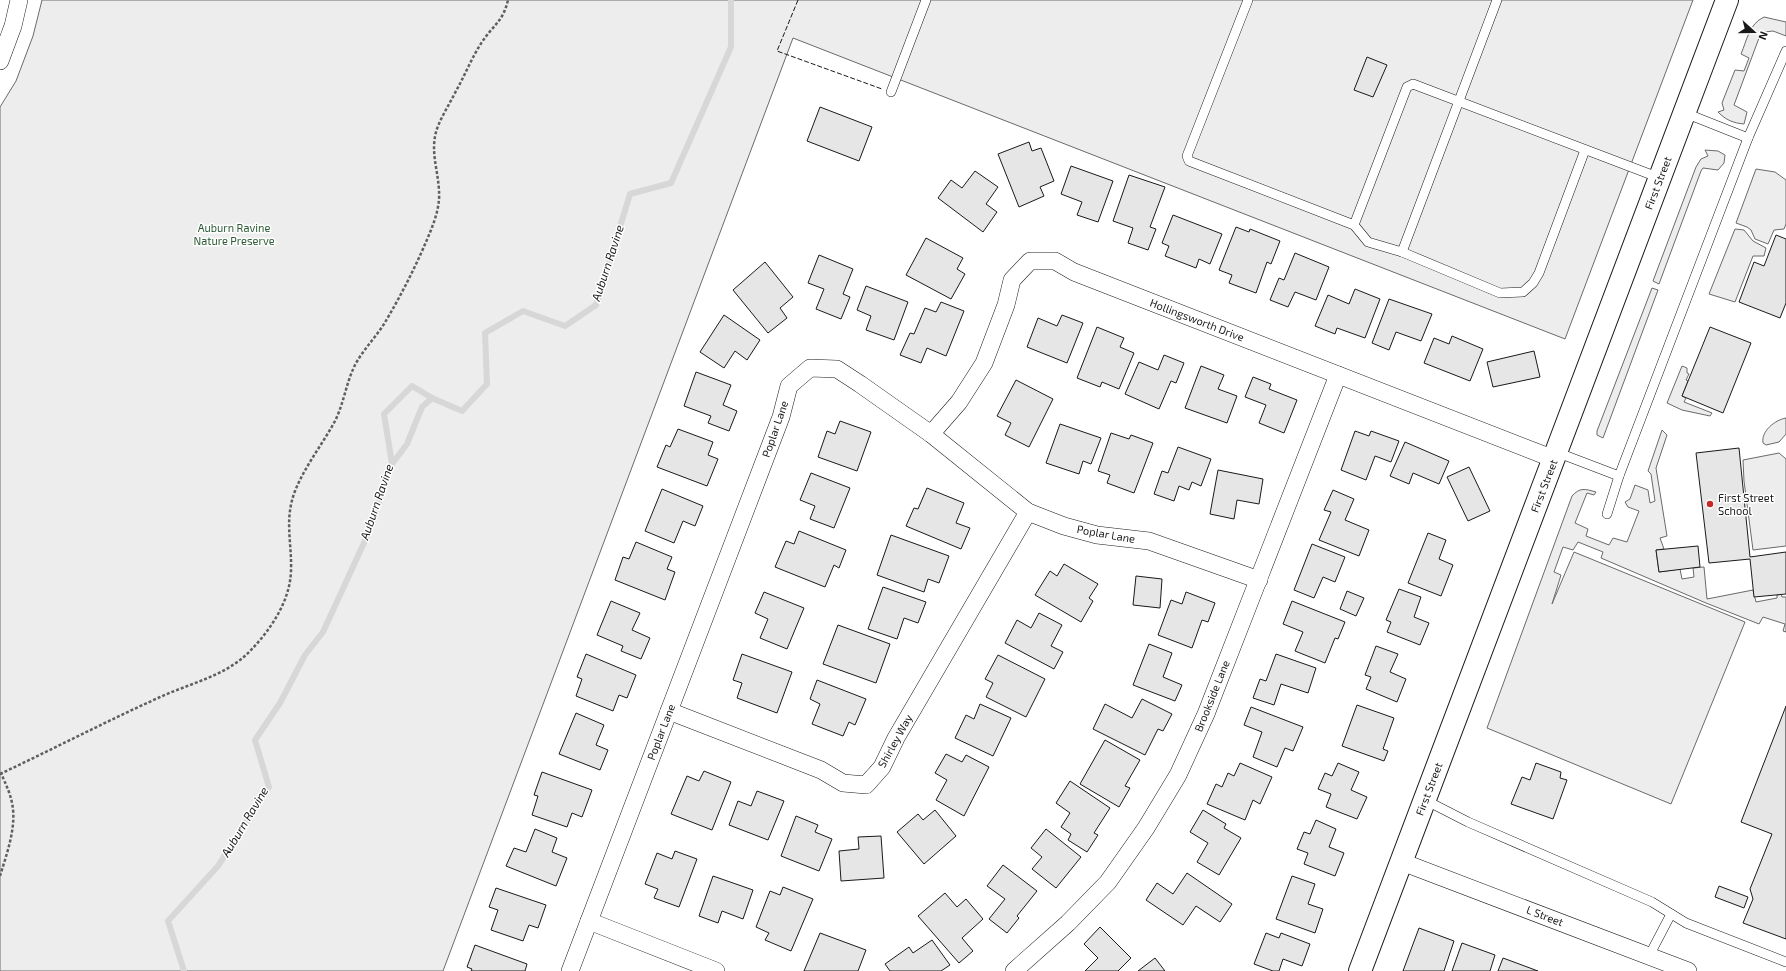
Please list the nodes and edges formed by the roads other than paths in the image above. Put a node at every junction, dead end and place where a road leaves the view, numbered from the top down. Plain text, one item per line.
1 (19, 0) edge
2 (926, 0) edge
3 (1248, 0) edge
4 (1497, 0) edge
5 (1727, 0) edge
6 (1786, 51) edge
7 (0, 61) edge
8 (891, 92) dead end
9 (1460, 102) junction
10 (1684, 113) junction
11 (1748, 138) junction
12 (1585, 150) junction
13 (1660, 178) junction
14 (1354, 225) junction
15 (1402, 252) junction
16 (1338, 375) junction
17 (931, 434) junction
18 (1555, 455) junction
19 (1619, 476) junction
20 (1028, 512) junction
21 (1606, 514) dead end
22 (1259, 580) junction
23 (669, 711) junction
24 (1425, 800) junction
25 (1402, 862) junction
26 (1671, 914) junction
27 (589, 921) junction
28 (1649, 956) junction
29 (1786, 962) edge
30 (1018, 970) edge
31 (570, 971) edge
32 (716, 971) edge
33 (1360, 971) edge
34 (1688, 971) edge

1 - 7 street
2 - 8 lane
3 - 14 lane
4 - 9 lane
5 - 10 street, First Street
6 - 11 lane
9 - 12 lane
9 - 14 lane
9 - 15 lane
10 - 11 lane
10 - 13 street, First Street
11 - 19 lane
12 - 13 lane
12 - 15 lane
13 - 18 street, First Street
14 - 15 lane
16 - 17 street, Hollingsworth Drive
16 - 18 street, Hollingsworth Drive
16 - 22 street, Brookside Lane
17 - 20 street, Poplar Lane
17 - 23 street, Poplar Lane
18 - 19 lane
18 - 24 street, First Street
19 - 21 lane
20 - 22 street, Poplar Lane
20 - 23 street, Shirley Way
22 - 30 street, Brookside Lane
23 - 27 street, Poplar Lane
24 - 25 street, First Street
24 - 26 lane
25 - 28 street, L Street
25 - 33 street, First Street
26 - 28 lane
26 - 29 lane
27 - 31 street, Poplar Lane
27 - 32 street
28 - 34 street, L Street

